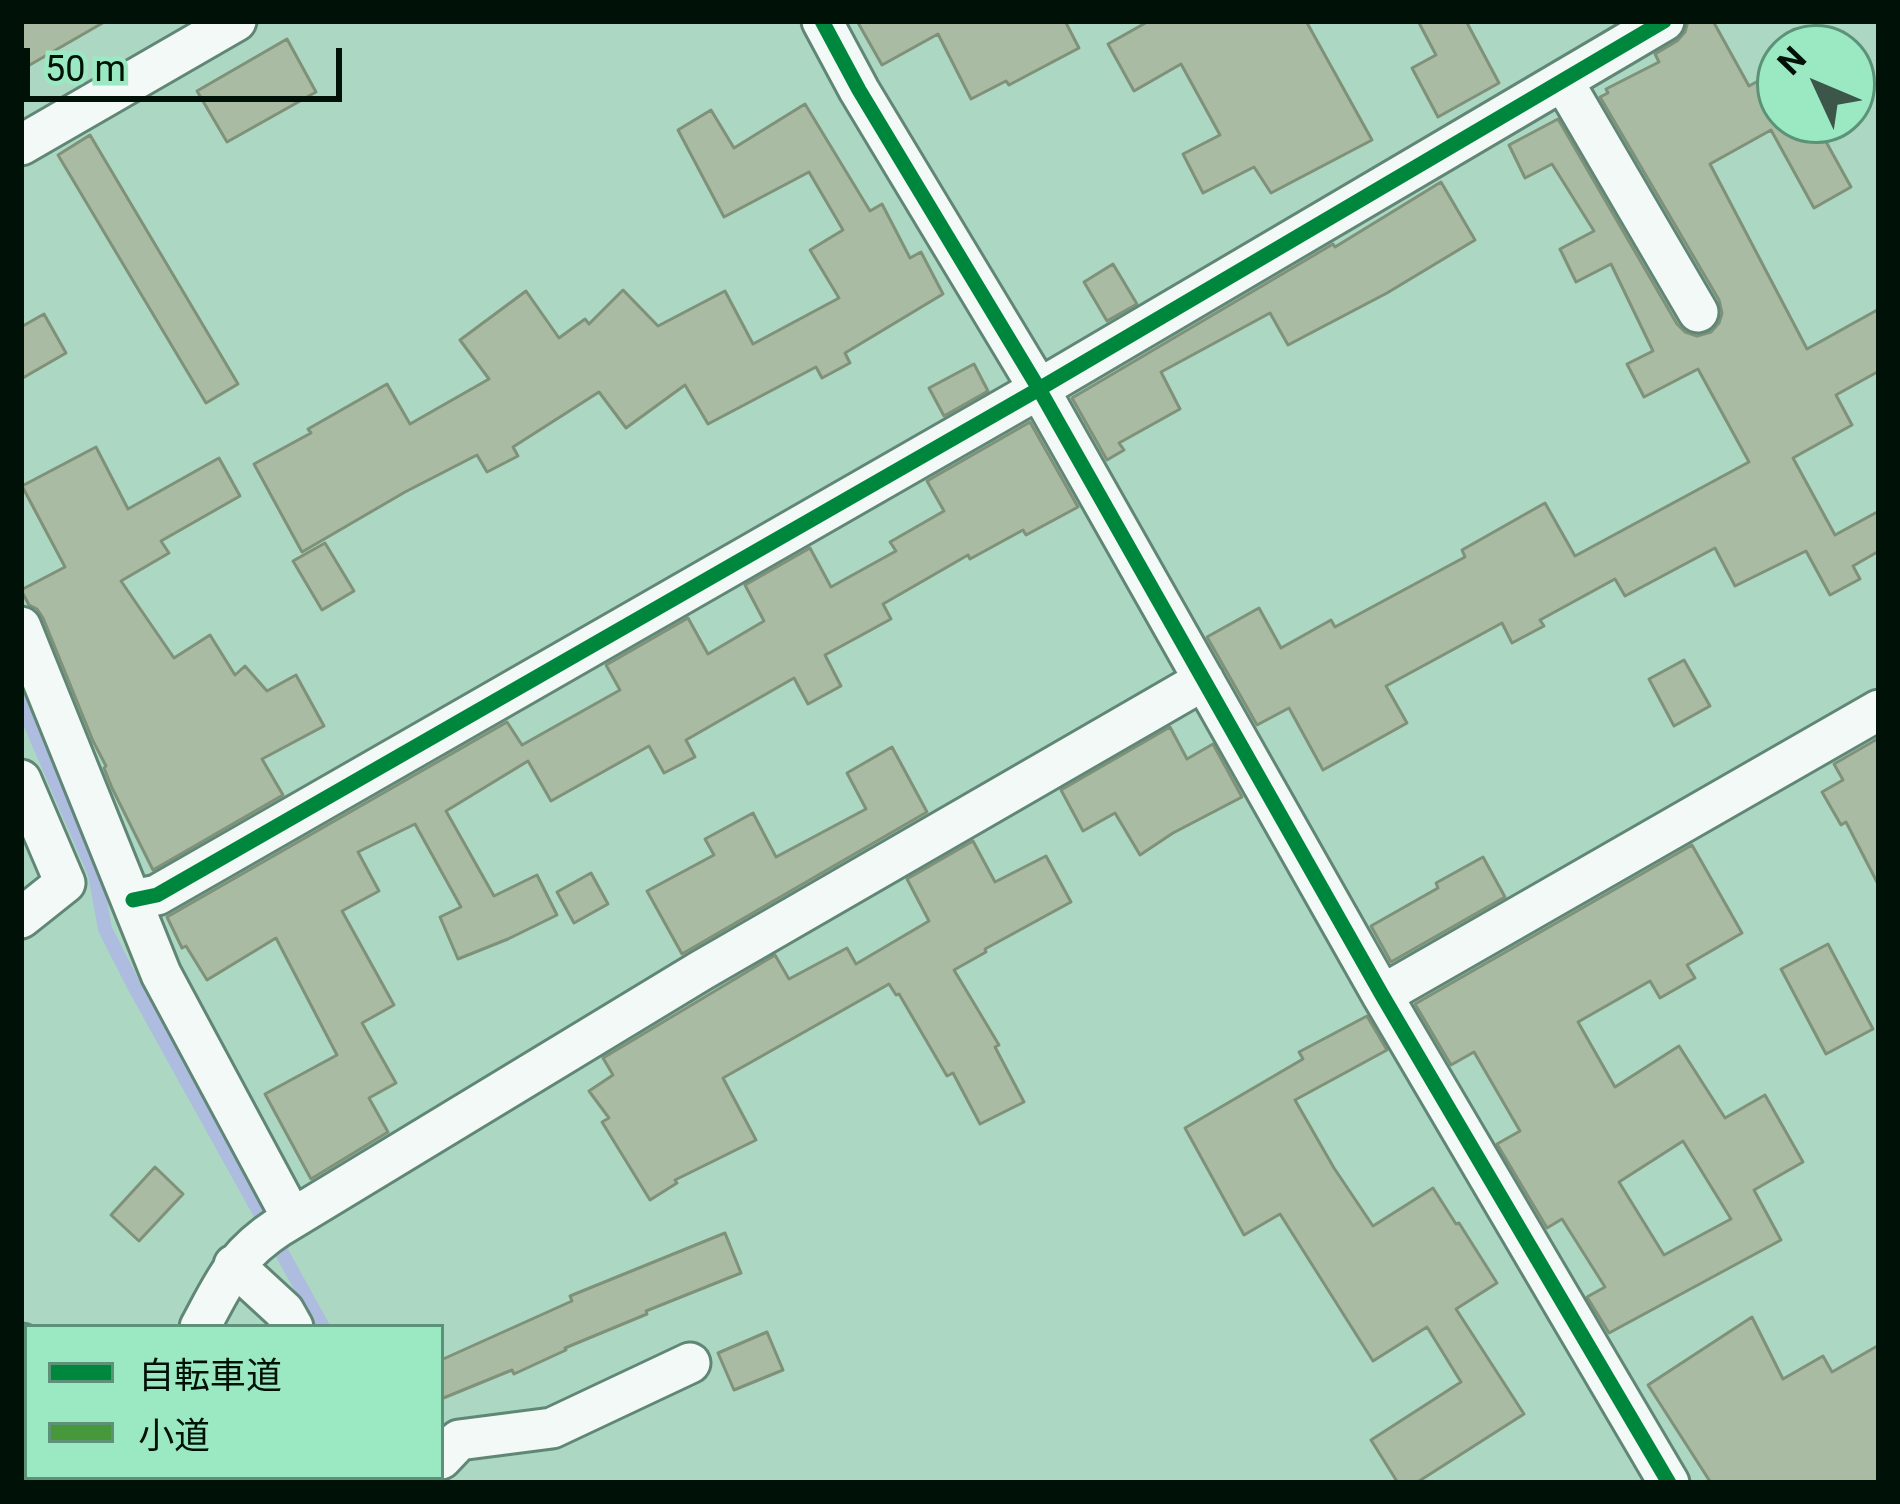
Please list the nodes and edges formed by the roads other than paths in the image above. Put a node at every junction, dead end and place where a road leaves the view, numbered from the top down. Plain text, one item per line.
1 (236, 21) edge
2 (822, 21) edge
3 (1664, 21) edge
4 (1563, 81) junction
5 (21, 145) edge
6 (1698, 312) dead end
7 (1039, 388) junction
8 (21, 627) edge
9 (1204, 680) junction
10 (1879, 710) edge
11 (21, 780) edge
12 (133, 900) junction
13 (21, 918) edge
14 (1382, 995) junction
15 (266, 1237) junction
16 (202, 1324) edge
17 (291, 1324) edge
18 (690, 1363) dead end
19 (444, 1456) edge
20 (1669, 1483) edge

1 - 5 street
2 - 7 street
3 - 4 street
4 - 6 street
4 - 7 street
7 - 9 street
7 - 12 street
8 - 12 street
9 - 14 street
9 - 15 street
10 - 14 street
11 - 13 street
12 - 15 street
14 - 20 street
15 - 16 street
15 - 17 street
18 - 19 street

